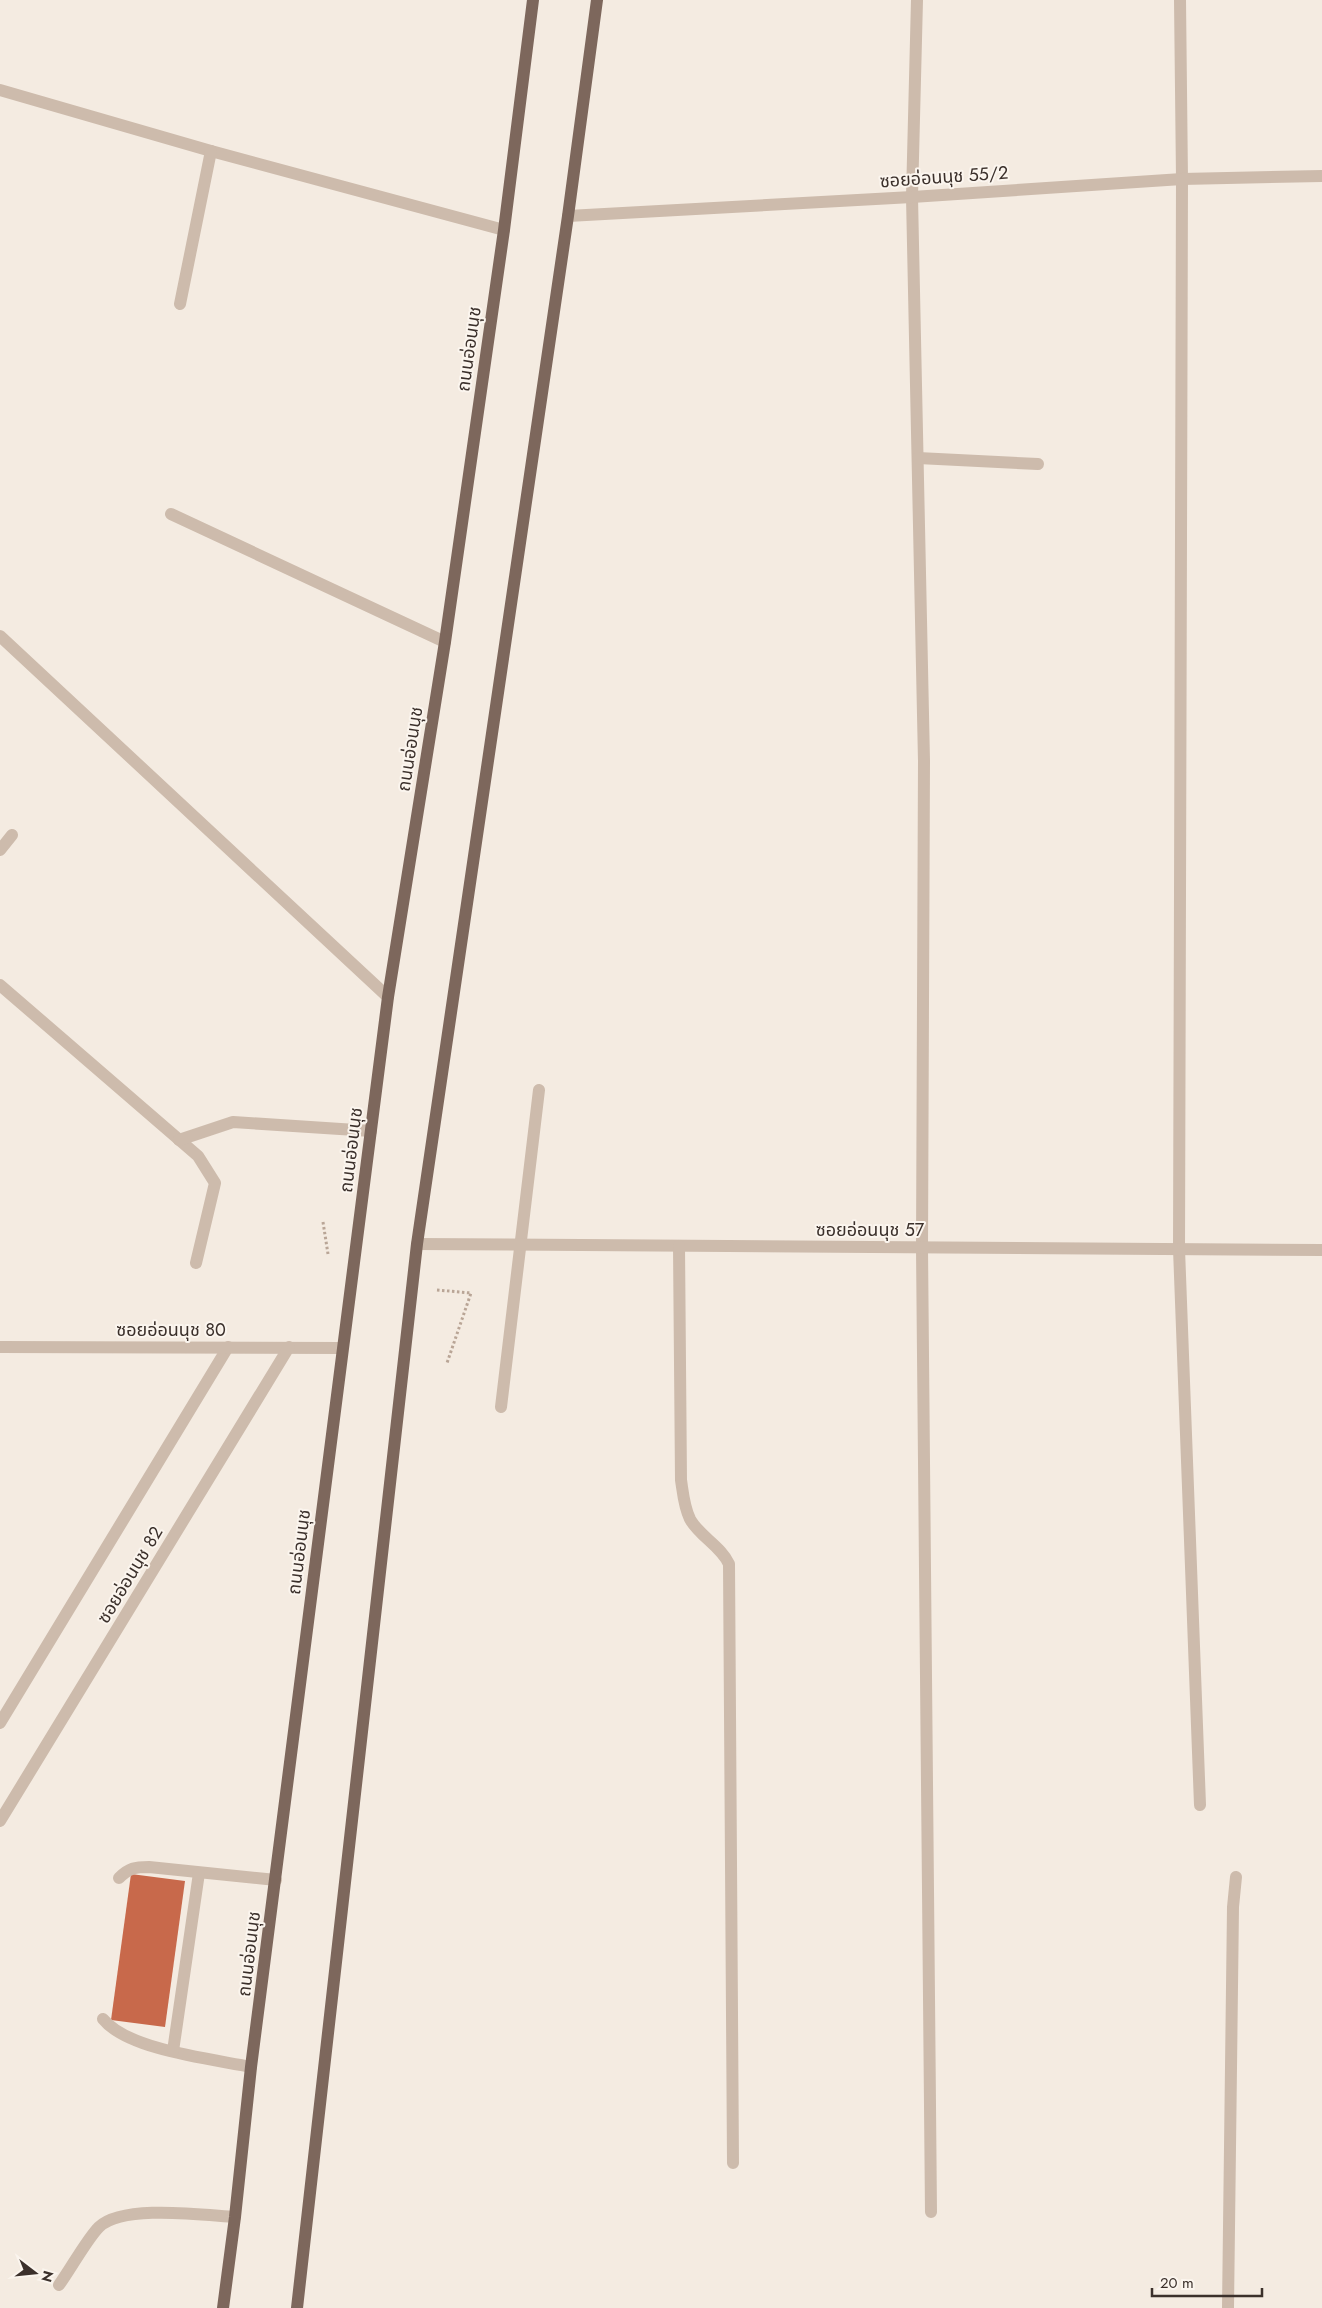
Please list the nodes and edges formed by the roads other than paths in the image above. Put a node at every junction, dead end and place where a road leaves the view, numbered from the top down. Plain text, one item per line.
1 (533, 0) edge
2 (597, 0) edge
3 (917, 0) edge
4 (1180, 0) edge
5 (0, 90) edge
6 (211, 151) junction
7 (1322, 176) edge
8 (1182, 179) junction
9 (912, 197) junction
10 (568, 216) junction
11 (504, 230) junction
12 (180, 304) dead end
13 (918, 458) junction
14 (1038, 464) dead end
15 (171, 514) dead end
16 (0, 636) edge
17 (445, 642) junction
18 (12, 835) dead end
19 (0, 850) edge
20 (0, 985) edge
21 (388, 996) junction
22 (539, 1090) dead end
23 (371, 1130) junction
24 (179, 1140) junction
25 (417, 1244) junction
26 (522, 1246) junction
27 (679, 1246) junction
28 (922, 1248) junction
29 (1179, 1249) junction
30 (1322, 1250) edge
31 (196, 1263) dead end
32 (0, 1347) edge
33 (228, 1347) junction
34 (289, 1347) junction
35 (342, 1348) junction
36 (501, 1407) dead end
37 (0, 1723) edge
38 (1200, 1804) dead end
39 (0, 1821) edge
40 (199, 1873) junction
41 (1236, 1877) dead end
42 (119, 1878) dead end
43 (276, 1880) junction
44 (103, 2019) dead end
45 (173, 2051) junction
46 (251, 2066) junction
47 (733, 2163) dead end
48 (931, 2212) dead end
49 (235, 2217) junction
50 (59, 2285) dead end
51 (222, 2308) edge
52 (297, 2308) edge
53 (1228, 2308) edge

1 - 11 main road, ถนนอ่อนนุช
2 - 10 main road
3 - 9 street
4 - 8 street
5 - 6 street
6 - 11 street
6 - 12 street
7 - 8 street, ซอยอ่อนนุช 55/2
8 - 9 street, ซอยอ่อนนุช 55/2
8 - 29 street
9 - 10 street, ซอยอ่อนนุช 55/2
9 - 13 street
10 - 25 main road
11 - 17 main road, ถนนอ่อนนุช
13 - 14 street
13 - 28 street
15 - 17 street
16 - 21 street
17 - 21 main road, ถนนอ่อนนุช
18 - 19 street
20 - 24 street
21 - 23 main road, ถนนอ่อนนุช
22 - 26 street
23 - 24 street
23 - 35 main road, ถนนอ่อนนุช
24 - 31 street
25 - 26 street, ซอยอ่อนนุช 57
25 - 52 main road
26 - 27 street, ซอยอ่อนนุช 57
26 - 36 street
27 - 28 street, ซอยอ่อนนุช 57
27 - 47 street
28 - 29 street, ซอยอ่อนนุช 57
28 - 48 street
29 - 30 street, ซอยอ่อนนุช 57
29 - 38 street
32 - 33 street, ซอยอ่อนนุช 80
33 - 34 street, ซอยอ่อนนุช 80
33 - 37 street
34 - 35 street, ซอยอ่อนนุช 80
34 - 39 street, ซอยอ่อนนุช 82
35 - 43 main road, ถนนอ่อนนุช
40 - 42 street
40 - 43 street
40 - 45 street
41 - 53 street
43 - 46 main road, ถนนอ่อนนุช
44 - 45 street
45 - 46 street
46 - 49 main road, ถนนอ่อนนุช
49 - 50 street
49 - 51 main road, ถนนอ่อนนุช

